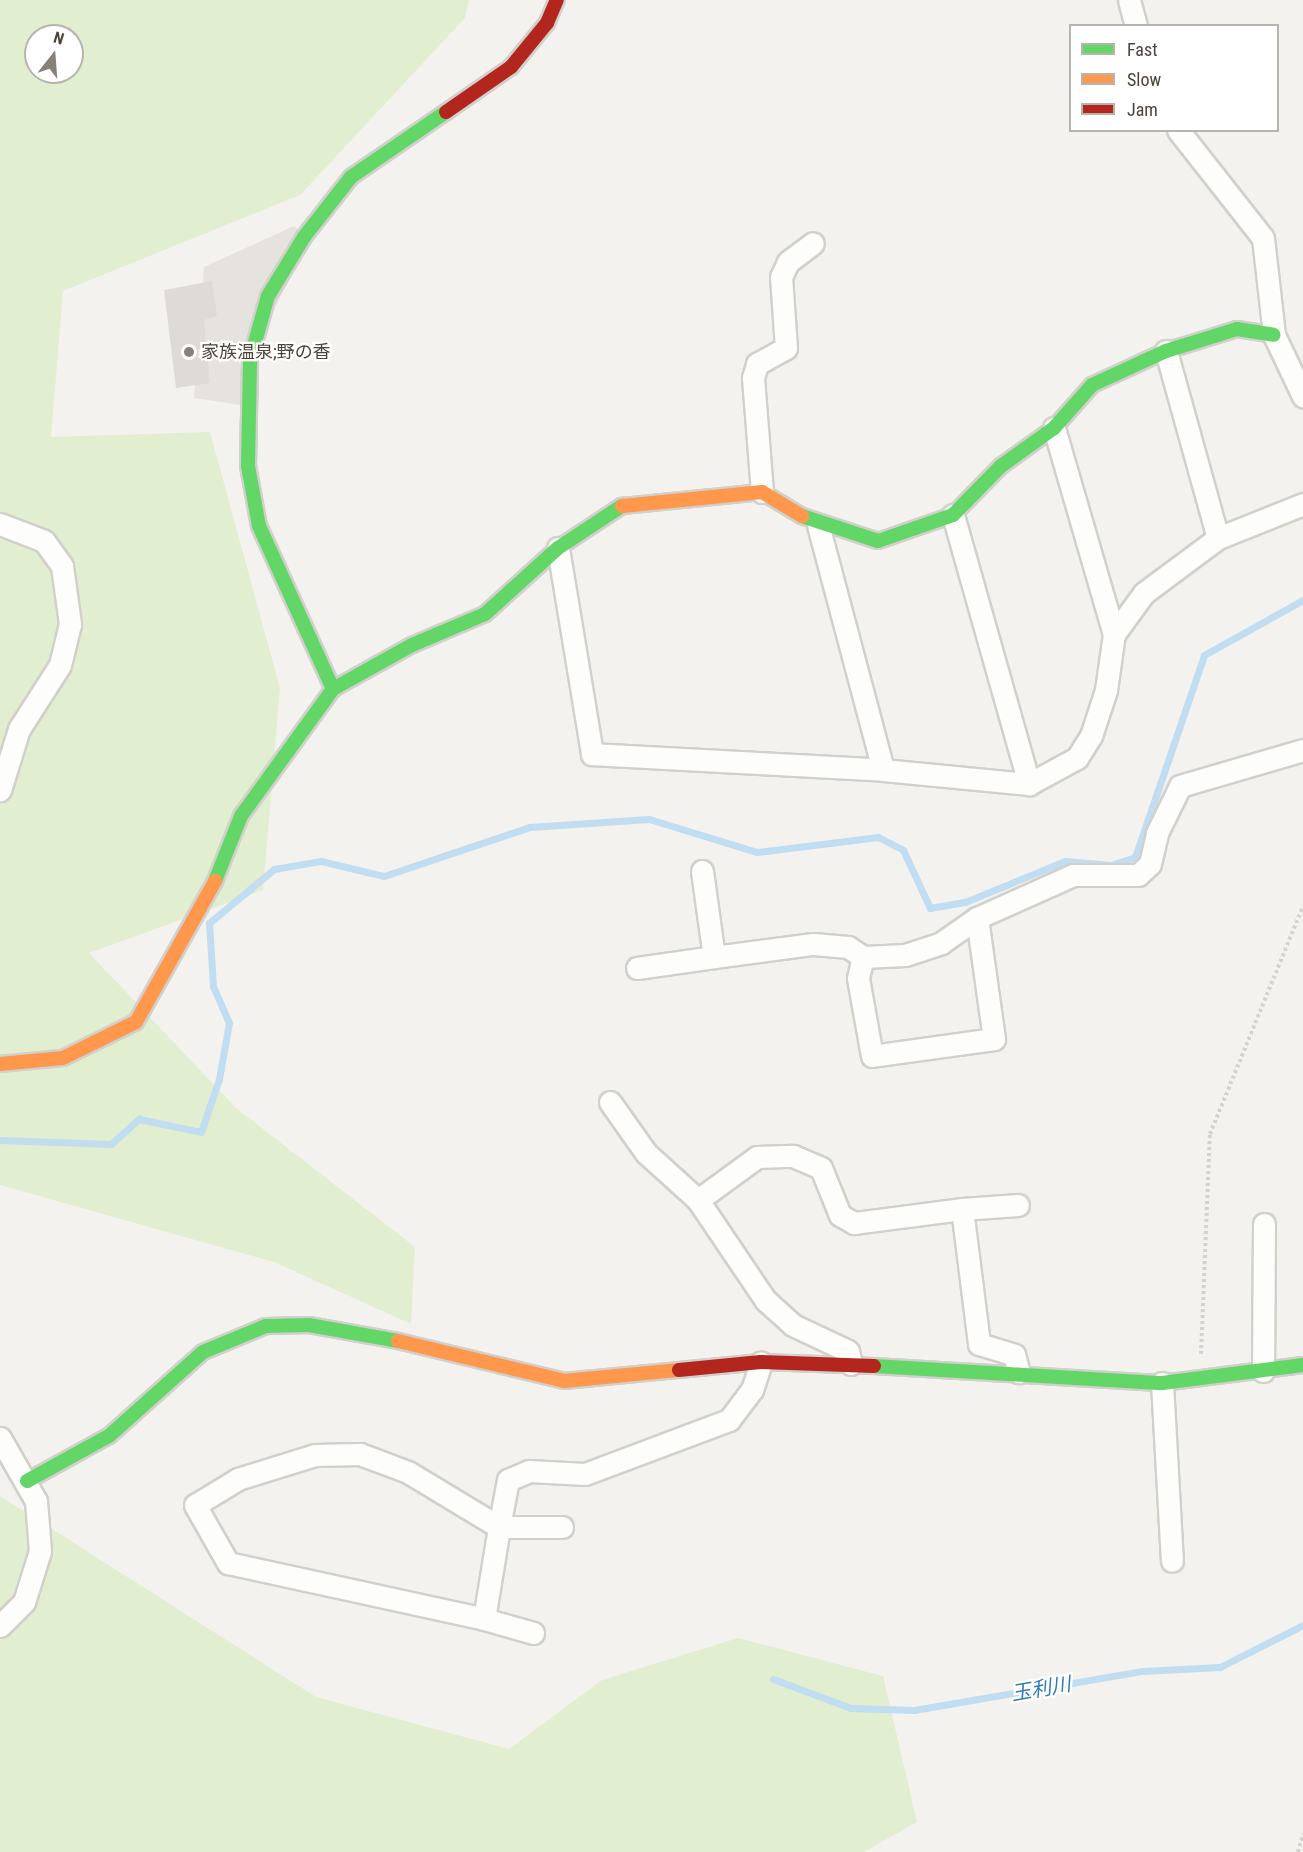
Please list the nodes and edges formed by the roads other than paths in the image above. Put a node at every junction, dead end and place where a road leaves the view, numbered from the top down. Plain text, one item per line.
1 (556, 0) edge
2 (1129, 0) edge
3 (1135, 24) edge
4 (1180, 132) edge
5 (813, 243) dead end
6 (1274, 334) junction
7 (1166, 351) junction
8 (1303, 396) edge
9 (1054, 428) junction
10 (762, 492) junction
11 (1303, 504) edge
12 (953, 515) junction
13 (0, 524) edge
14 (818, 525) junction
15 (1218, 538) junction
16 (558, 548) junction
17 (1114, 634) junction
18 (333, 689) junction
19 (1303, 750) edge
20 (884, 770) junction
21 (1029, 784) junction
22 (0, 790) edge
23 (702, 871) dead end
24 (977, 918) junction
25 (714, 957) junction
26 (862, 957) junction
27 (637, 968) dead end
28 (0, 1064) edge
29 (610, 1102) dead end
30 (698, 1200) junction
31 (1018, 1204) dead end
32 (962, 1209) junction
33 (1264, 1224) dead end
34 (761, 1362) junction
35 (851, 1364) junction
36 (1303, 1365) edge
37 (1263, 1371) junction
38 (1019, 1372) junction
39 (1162, 1383) junction
40 (0, 1438) edge
41 (27, 1481) junction
42 (499, 1527) junction
43 (562, 1527) dead end
44 (1172, 1561) dead end
45 (484, 1620) junction
46 (0, 1626) edge
47 (533, 1633) dead end

1 - 18 street
2 - 3 street
4 - 6 street
5 - 10 street
6 - 7 street
6 - 8 street
7 - 9 street
7 - 15 street
9 - 12 street
9 - 17 street
10 - 14 street
10 - 16 street
11 - 15 street
12 - 14 street
12 - 21 street
13 - 22 street
14 - 20 street
15 - 17 street
16 - 18 street
16 - 20 street
17 - 21 street
18 - 28 street
19 - 24 street
20 - 21 street
23 - 25 street
24 - 26 street
24 - 26 street
25 - 26 street
25 - 27 street
29 - 30 street
30 - 32 street
30 - 35 street
31 - 32 street
32 - 38 street
33 - 37 street
34 - 35 street
34 - 41 street
34 - 42 street
35 - 38 street
36 - 37 street
37 - 39 street
38 - 39 street
39 - 44 street
40 - 41 street
41 - 46 street
42 - 43 street
42 - 45 street
42 - 45 street
45 - 47 street

